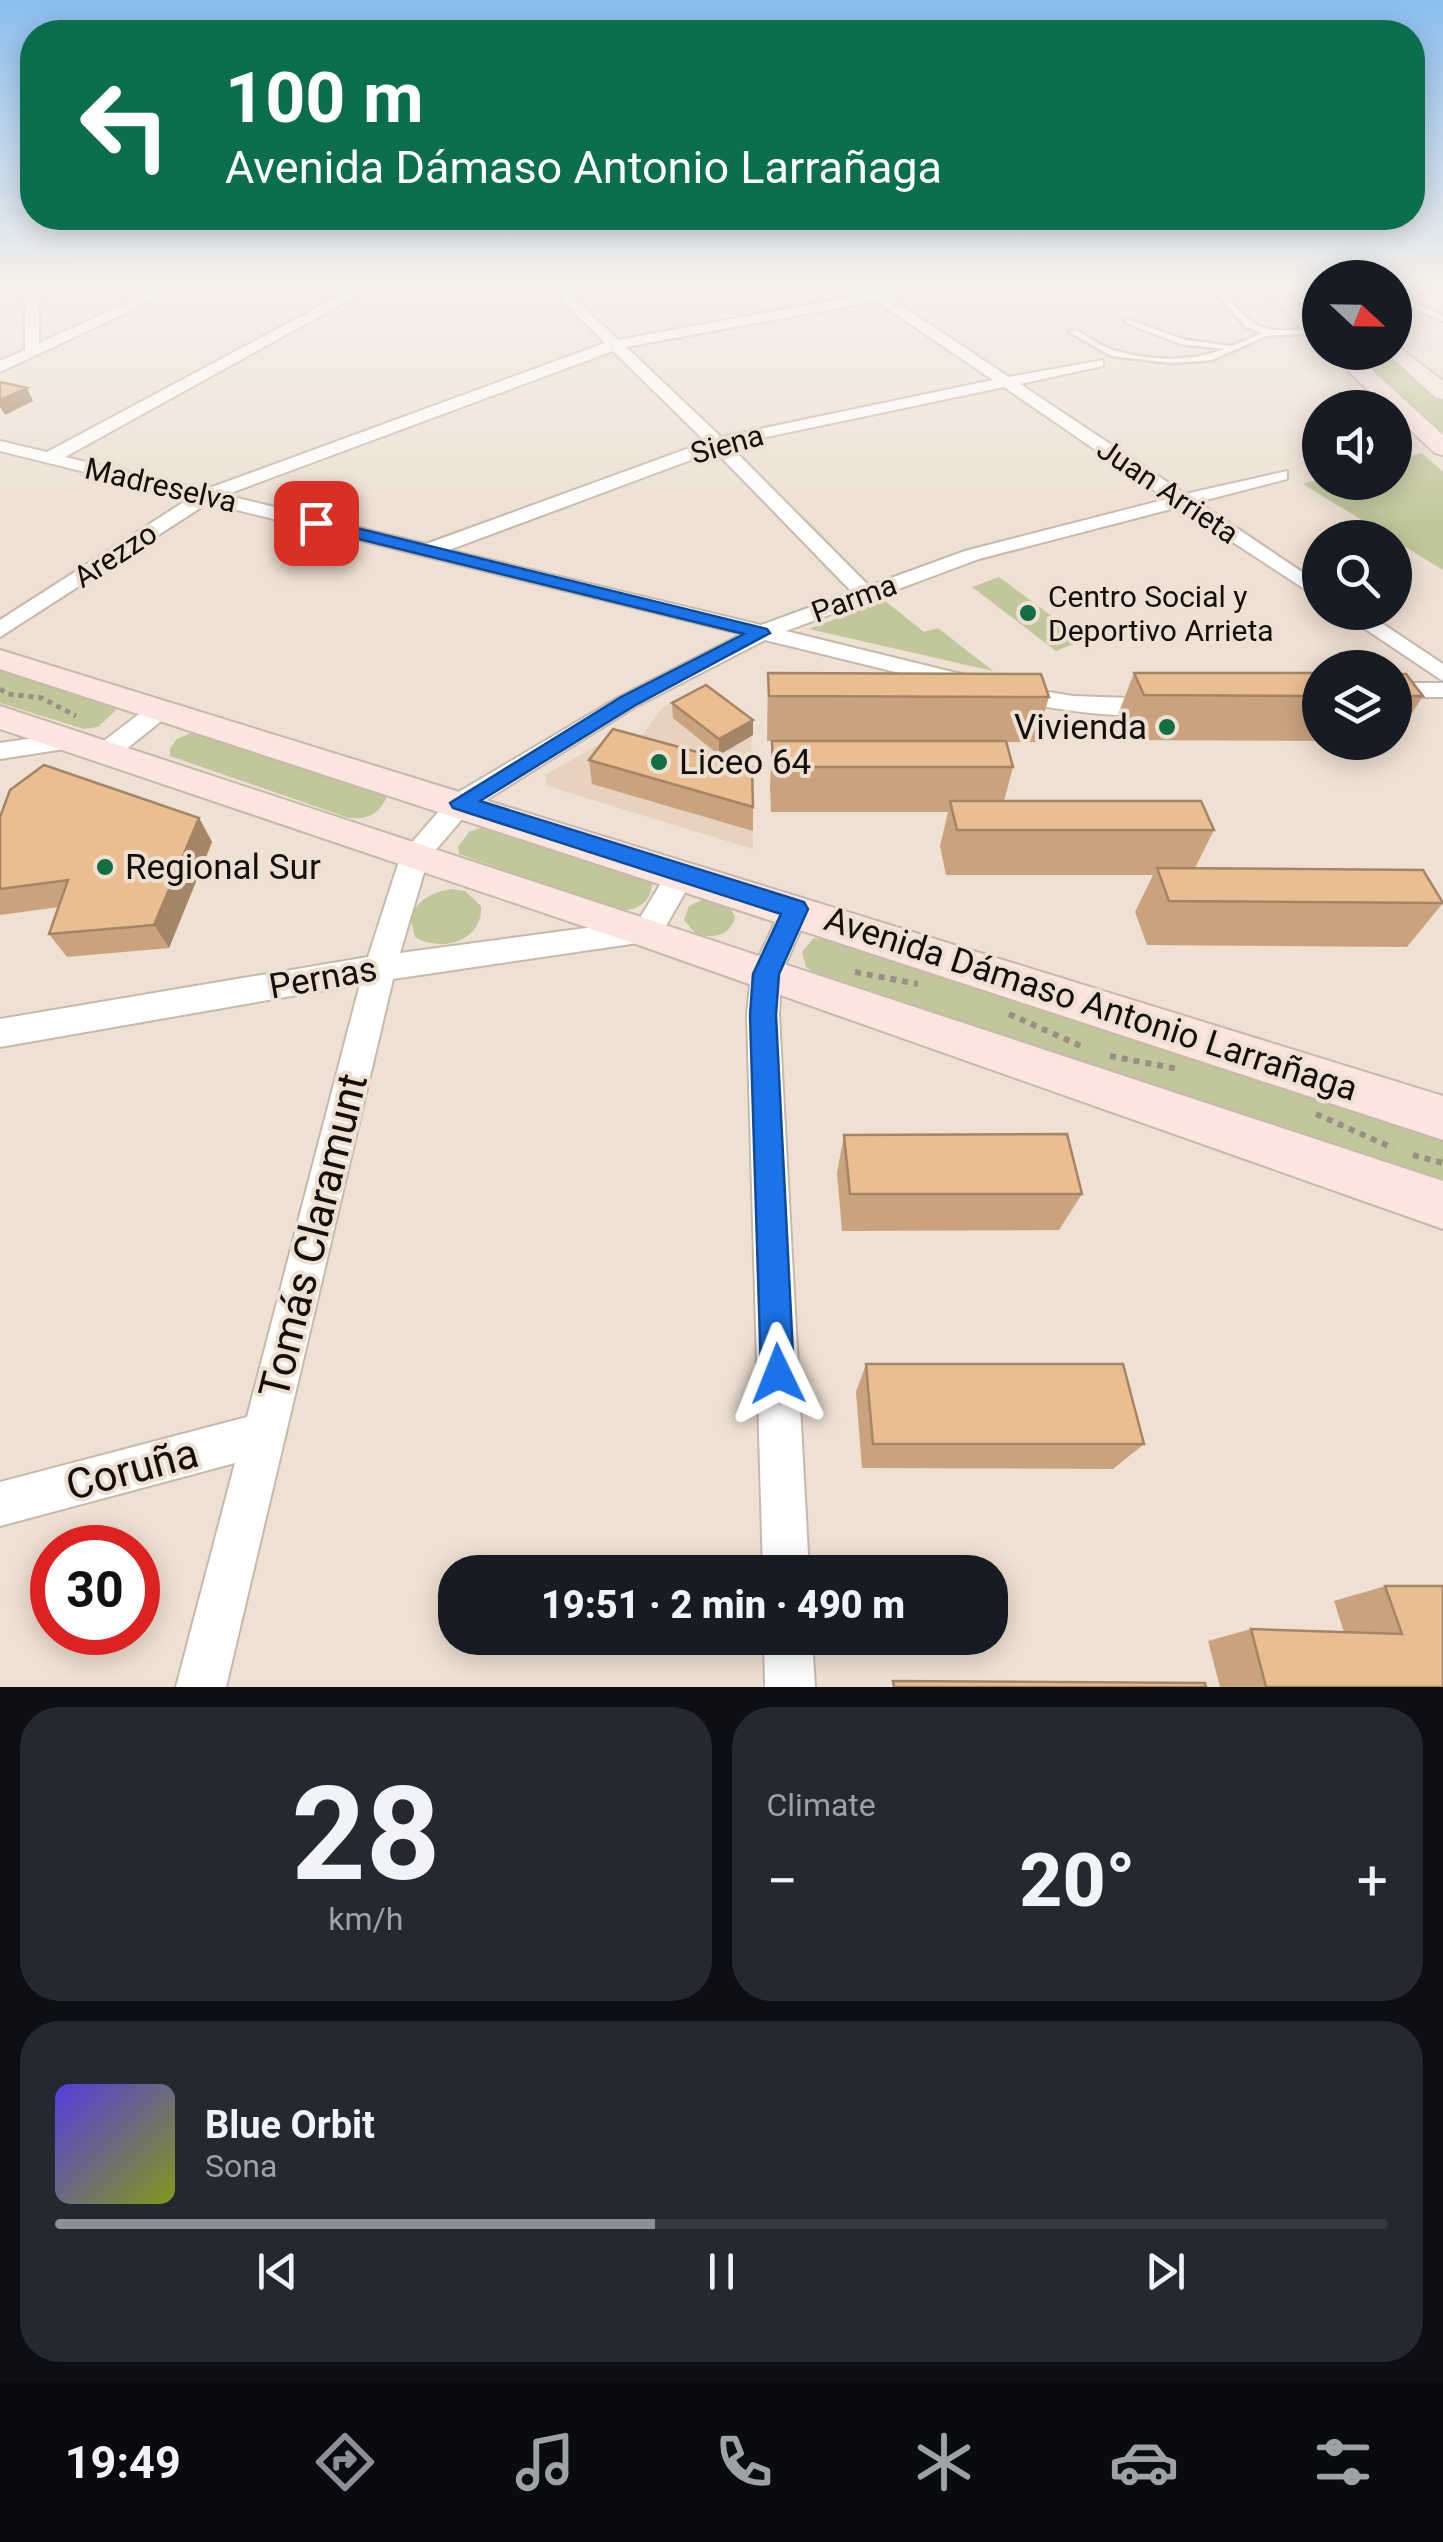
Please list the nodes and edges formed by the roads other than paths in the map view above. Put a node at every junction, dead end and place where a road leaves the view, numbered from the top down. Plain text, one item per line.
1 (215, 367) edge
2 (558, 367) edge
3 (636, 367) edge
4 (983, 367) edge
5 (1080, 367) edge
6 (1414, 367) edge
7 (1358, 370) edge
8 (1006, 382) junction
9 (1443, 392) edge
10 (718, 444) junction
11 (0, 446) edge
12 (1443, 448) edge
13 (48, 458) junction
14 (1281, 475) dead end
15 (206, 496) junction
16 (1180, 500) junction
17 (426, 551) junction
18 (1302, 580) edge
19 (865, 594) junction
20 (0, 630) edge
21 (1377, 630) edge
22 (761, 633) junction
23 (0, 658) edge
24 (1443, 674) edge
25 (1412, 690) edge
26 (1443, 690) edge
27 (1174, 706) edge
28 (160, 710) junction
29 (0, 717) edge
30 (68, 741) junction
31 (117, 744) junction
32 (0, 751) edge
33 (460, 803) junction
34 (415, 855) junction
35 (682, 872) junction
36 (796, 909) junction
37 (647, 932) junction
38 (380, 968) junction
39 (766, 974) junction
40 (0, 1033) edge
41 (1443, 1118) edge
42 (1443, 1205) edge
43 (264, 1434) junction
44 (0, 1504) edge
45 (785, 1555) edge
46 (789, 1655) edge
47 (202, 1687) edge
48 (790, 1687) edge

1 - 13 street
2 - 15 street, Arezzo
3 - 10 street
4 - 8 street, Juan Arrieta
5 - 8 street, Siena
6 - 9 street
7 - 12 street
8 - 10 street, Siena
8 - 16 street, Juan Arrieta
10 - 17 street, Siena
10 - 19 street
11 - 13 street, Madreselva
13 - 15 street, Madreselva
14 - 16 street, Parma
15 - 17 street, Madreselva
15 - 20 street, Arezzo
16 - 18 street, Juan Arrieta
16 - 19 street, Parma
17 - 22 street, Madreselva
19 - 22 street, Parma
21 - 24 street
22 - 27 street, Madreselva
22 - 33 street, Parma
23 - 28 street, Avenida Dámaso Antonio Larrañaga
25 - 26 street
28 - 31 street
28 - 33 street, Avenida Dámaso Antonio Larrañaga
29 - 30 street, Avenida Dámaso Antonio Larrañaga
30 - 31 street, Avenida Dámaso Antonio Larrañaga
30 - 32 street
31 - 34 street, Avenida Dámaso Antonio Larrañaga
33 - 34 street, Tomás Claramunt
33 - 35 street, Avenida Dámaso Antonio Larrañaga
34 - 37 street, Avenida Dámaso Antonio Larrañaga
34 - 38 street, Tomás Claramunt
35 - 36 street, Avenida Dámaso Antonio Larrañaga
35 - 37 street
36 - 39 street
36 - 41 street, Avenida Dámaso Antonio Larrañaga
37 - 38 street, Pernas
37 - 39 street, Avenida Dámaso Antonio Larrañaga
38 - 40 street, Pernas
38 - 43 street, Tomás Claramunt
39 - 42 street, Avenida Dámaso Antonio Larrañaga
39 - 45 street
43 - 44 street, Coruña
43 - 47 street, Tomás Claramunt
46 - 48 street

